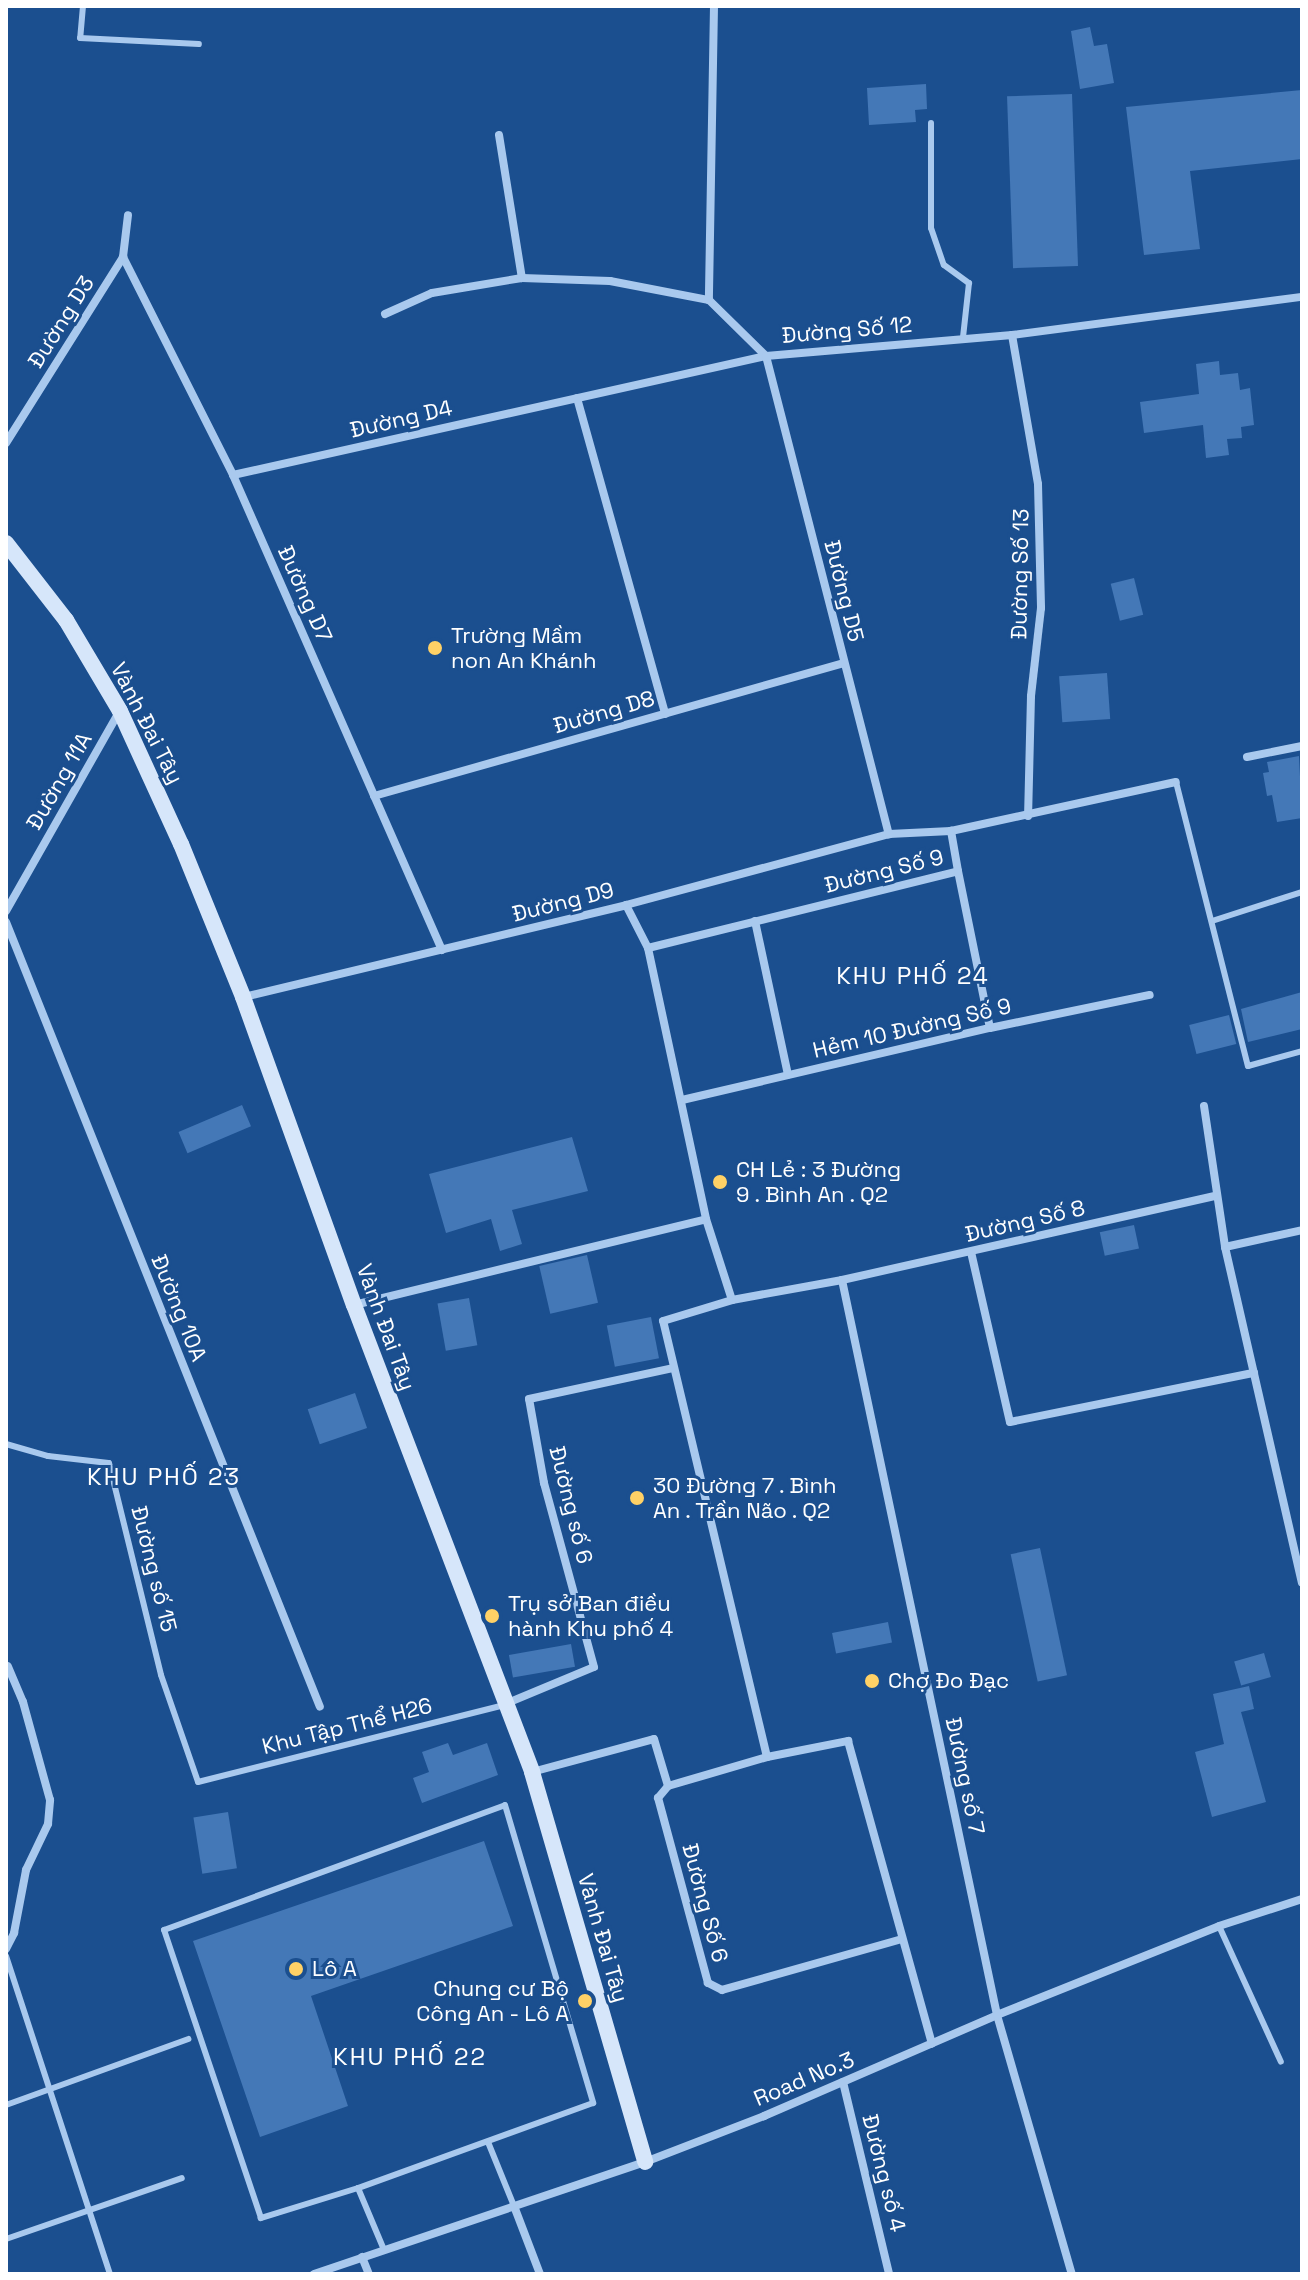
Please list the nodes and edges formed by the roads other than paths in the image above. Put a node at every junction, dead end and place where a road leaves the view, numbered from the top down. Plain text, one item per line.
1 (83, 6) edge
2 (713, 6) edge
3 (199, 44) dead end
4 (931, 123) dead end
5 (499, 135) dead end
6 (128, 215) dead end
7 (123, 257) junction
8 (522, 278) junction
9 (1302, 297) edge
10 (709, 300) junction
11 (385, 314) dead end
12 (1012, 335) junction
13 (963, 337) junction
14 (766, 356) junction
15 (577, 398) junction
16 (6, 443) edge
17 (233, 475) junction
18 (6, 543) edge
19 (844, 663) junction
20 (120, 711) junction
21 (665, 714) junction
22 (1302, 746) edge
23 (1247, 757) dead end
24 (1176, 782) joint
25 (374, 796) junction
26 (1028, 816) junction
27 (951, 831) junction
28 (889, 834) junction
29 (958, 871) junction
30 (1302, 892) edge
31 (626, 905) junction
32 (6, 911) edge
33 (755, 921) junction
34 (1212, 921) junction
35 (6, 922) edge
36 (648, 948) junction
37 (442, 950) junction
38 (1150, 995) dead end
39 (243, 997) junction
40 (990, 1028) junction
41 (1302, 1051) edge
42 (788, 1075) junction
43 (682, 1100) junction
44 (1204, 1106) dead end
45 (1215, 1196) junction
46 (706, 1219) junction
47 (1302, 1230) edge
48 (1225, 1247) junction
49 (971, 1252) junction
50 (842, 1280) junction
51 (732, 1300) junction
52 (354, 1305) junction
53 (673, 1368) junction
54 (1254, 1373) junction
55 (6, 1444) edge
56 (1302, 1582) edge
57 (8, 1666) dead end
58 (504, 1705) junction
59 (320, 1707) dead end
60 (767, 1757) junction
61 (532, 1772) junction
62 (198, 1782) joint
63 (668, 1786) junction
64 (1302, 1899) edge
65 (1219, 1926) junction
66 (902, 1939) junction
67 (6, 1949) edge
68 (6, 1956) edge
69 (997, 2015) junction
70 (188, 2039) dead end
71 (932, 2044) junction
72 (1281, 2062) dead end
73 (843, 2082) junction
74 (50, 2089) junction
75 (6, 2105) edge
76 (488, 2142) junction
77 (645, 2162) junction
78 (182, 2178) dead end
79 (358, 2188) junction
80 (514, 2206) junction
81 (90, 2211) junction
82 (6, 2239) edge
83 (384, 2250) junction
84 (362, 2257) junction
85 (110, 2274) edge
86 (314, 2274) edge
87 (369, 2274) edge
88 (540, 2274) edge
89 (889, 2274) edge
90 (1072, 2274) edge

1 - 3 lane
2 - 10 street
4 - 13 lane
5 - 8 street
6 - 7 street, Đường D3
7 - 16 street, Đường D3
7 - 17 street, Đường D7
8 - 10 street
8 - 11 street
9 - 12 street, Đường Số 12
10 - 14 street, Đường Số 12
12 - 13 street, Đường Số 12
12 - 26 street, Đường Số 13
13 - 14 street, Đường Số 12
14 - 15 street, Đường D4
14 - 19 street, Đường D5
15 - 17 street, Đường D4
15 - 21 street
17 - 25 street, Đường D7
18 - 20 street, Vành Đai Tây
19 - 21 street, Đường D8
19 - 28 street, Đường D5
20 - 32 street, Đường 11A
20 - 39 street, Vành Đai Tây
21 - 25 street, Đường D8
22 - 23 street
24 - 26 street, Đường Số 9
24 - 34 lane
25 - 37 street, Đường D7
26 - 27 street, Đường Số 9
27 - 28 street, Đường D9
27 - 29 street, Đường Số 9
28 - 31 street, Đường D9
29 - 33 street, Đường Số 9
29 - 40 street
30 - 34 lane
31 - 36 street
31 - 37 street, Đường D9
33 - 36 street, Đường Số 9
33 - 42 street
34 - 41 lane
35 - 59 street, Đường 10A
36 - 43 street
37 - 39 street, Đường D9
38 - 40 street, Hẻm 10 Đường Số 9
39 - 52 street, Vành Đai Tây
40 - 42 street, Hẻm 10 Đường Số 9
42 - 43 street, Hẻm 10 Đường Số 9
43 - 46 street
44 - 45 street
45 - 48 street
45 - 49 street, Đường Số 8
46 - 51 street
46 - 52 street
47 - 48 street
48 - 54 street
49 - 50 street, Đường Số 8
49 - 54 street
50 - 51 street, Đường Số 8
50 - 69 street, Đường số 7
51 - 53 street, Đường Số 8
52 - 58 street, Vành Đai Tây
53 - 58 street, Đường số 6
53 - 60 street
54 - 56 street
55 - 62 lane, Đường số 15
57 - 67 street
58 - 61 street, Vành Đai Tây
58 - 62 lane, Khu Tập Thể H26
60 - 63 street
60 - 66 street
61 - 63 street
61 - 77 street, Vành Đai Tây
63 - 66 street, Đường Số 6
64 - 65 street, Road No.3
65 - 69 street, Road No.3
65 - 72 lane
66 - 71 street
68 - 74 lane
69 - 71 street, Road No.3
69 - 90 street, Đường số 7
70 - 74 lane
71 - 73 street, Road No.3
73 - 77 street, Road No.3
73 - 89 street, Đường số 4
74 - 75 lane
74 - 81 lane
76 - 79 lane
76 - 79 lane
76 - 80 lane
77 - 80 street, Road No.3
78 - 81 lane
79 - 83 lane
80 - 83 street, Road No.3
80 - 88 street
81 - 82 lane
81 - 85 lane
83 - 84 street, Road No.3
84 - 86 street, Road No.3
84 - 87 street

